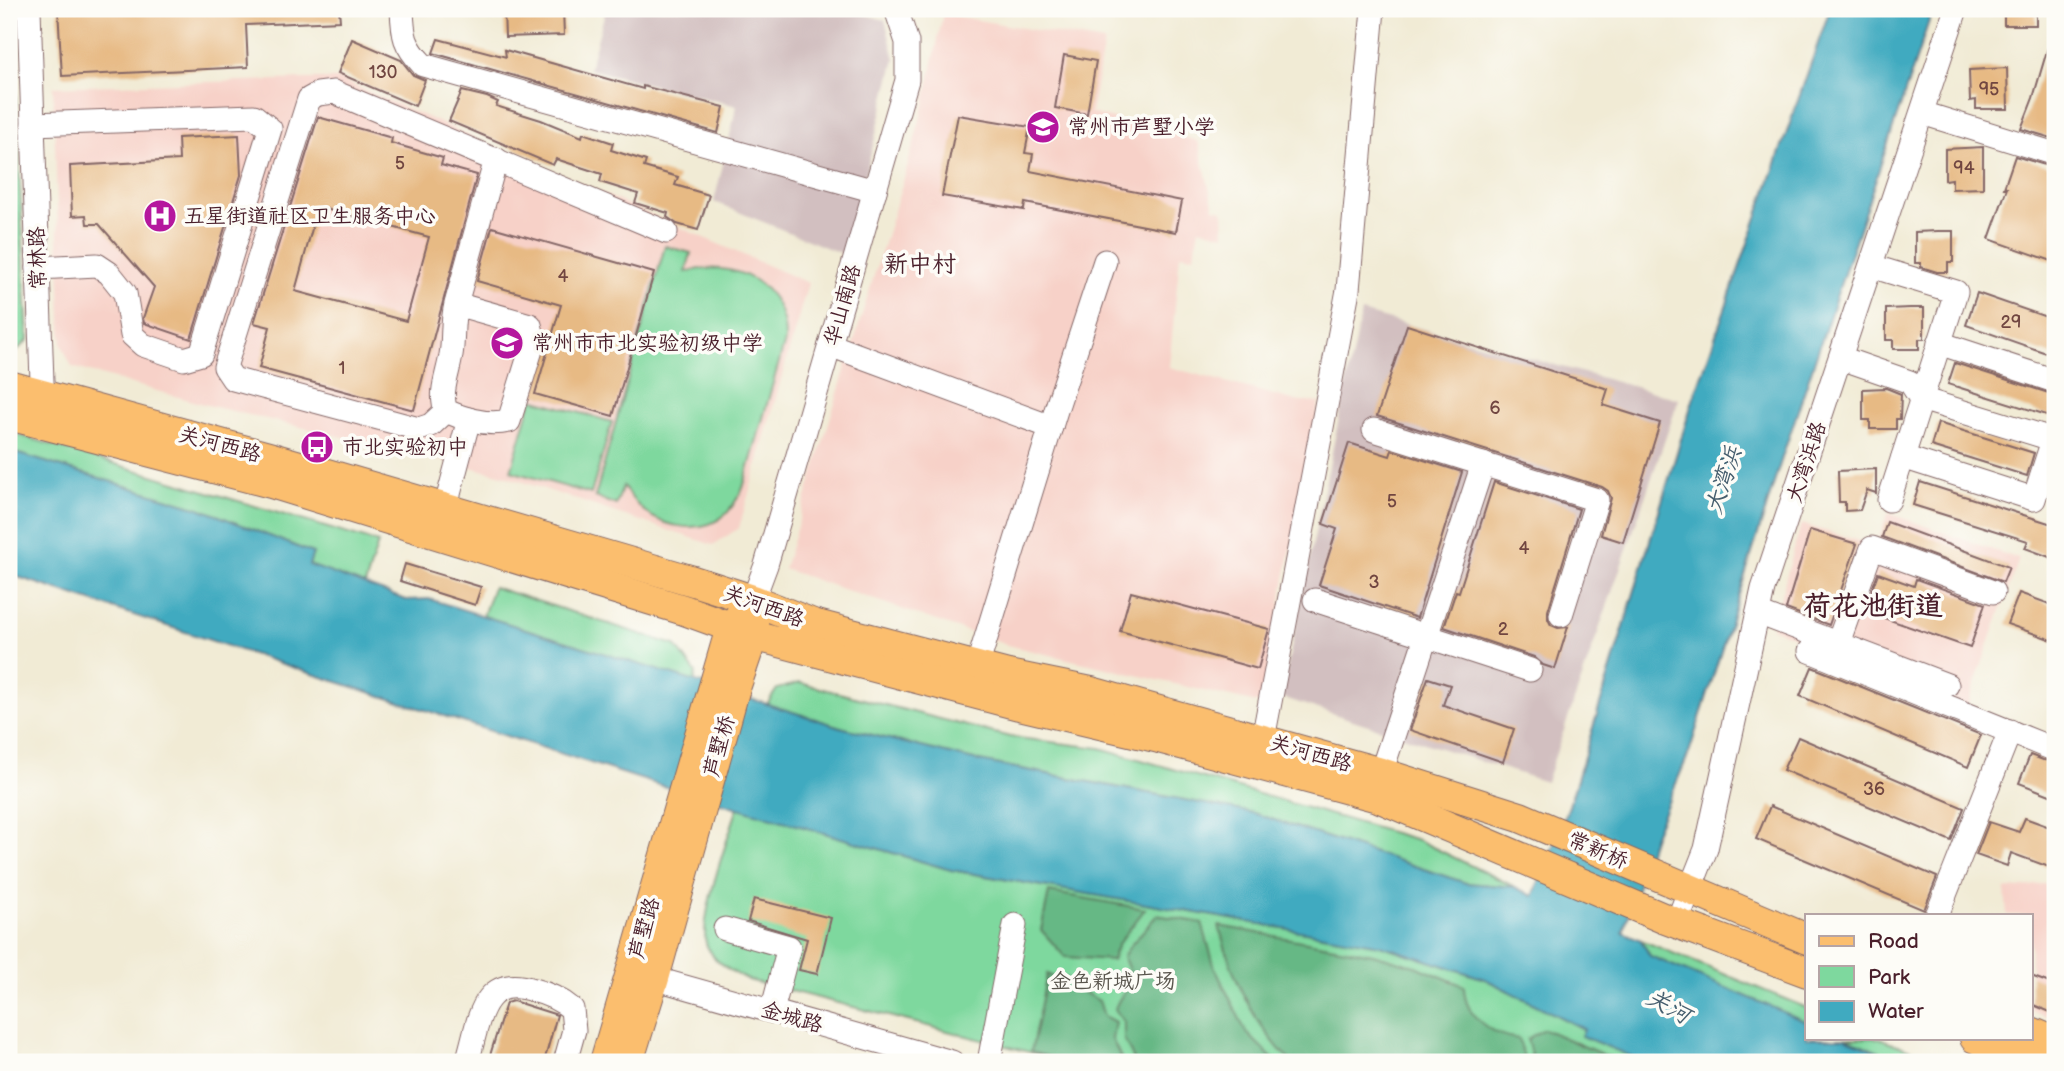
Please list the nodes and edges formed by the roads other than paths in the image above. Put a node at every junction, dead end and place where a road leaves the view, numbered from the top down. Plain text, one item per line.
1 (29, 9) edge
2 (402, 9) edge
3 (896, 9) edge
4 (1373, 9) edge
5 (1956, 9) edge
6 (1922, 113) junction
7 (33, 124) junction
8 (2055, 154) edge
9 (496, 159) junction
10 (875, 191) junction
11 (666, 232) dead end
12 (1105, 261) dead end
13 (1871, 266) junction
14 (38, 268) junction
15 (456, 304) junction
16 (1939, 343) junction
17 (830, 345) junction
18 (1841, 358) junction
19 (2055, 381) edge
20 (9, 386) edge
21 (1921, 399) junction
22 (43, 410) junction
23 (446, 411) junction
24 (9, 415) edge
25 (470, 419) junction
26 (1051, 427) junction
27 (1374, 430) dead end
28 (2055, 438) edge
29 (1902, 457) junction
30 (1483, 464) junction
31 (1889, 500) dead end
32 (445, 509) junction
33 (1993, 592) dead end
34 (753, 600) junction
35 (1315, 600) dead end
36 (1758, 613) junction
37 (1560, 615) dead end
38 (742, 631) junction
39 (1426, 636) junction
40 (1838, 643) junction
41 (1810, 650) dead end
42 (977, 667) junction
43 (1530, 670) dead end
44 (1947, 685) dead end
45 (2010, 732) junction
46 (1263, 739) junction
47 (2055, 746) edge
48 (1381, 772) junction
49 (693, 797) joint
50 (1520, 817) joint
51 (1508, 852) joint
52 (1682, 887) junction
53 (1937, 914) edge
54 (1670, 920) junction
55 (1015, 925) dead end
56 (724, 929) dead end
57 (1805, 938) edge
58 (1805, 971) edge
59 (643, 975) junction
60 (772, 1011) junction
61 (2032, 1032) edge
62 (1980, 1040) edge
63 (2055, 1042) edge
64 (467, 1062) edge
65 (565, 1062) edge
66 (605, 1062) edge
67 (628, 1062) edge
68 (952, 1062) edge
69 (989, 1062) edge
70 (2039, 1062) edge

1 - 7 street, 常林路
2 - 10 street
3 - 10 street, 华山南路
4 - 46 street
5 - 6 street, 大湾浜路
6 - 8 street
6 - 13 street, 大湾浜路
7 - 14 street, 常林路
7 - 14 street
9 - 11 street
9 - 15 street
9 - 23 street
10 - 17 street, 华山南路
12 - 26 street
13 - 16 street
13 - 18 street, 大湾浜路
14 - 22 street, 常林路
15 - 23 street
15 - 25 street
16 - 19 street
16 - 21 street
17 - 26 street
17 - 34 street, 华山南路
18 - 21 street
18 - 36 street, 大湾浜路
20 - 22 main road, 关河西路
21 - 28 street
21 - 29 street
22 - 24 main road, 关河西路
22 - 32 main road, 关河西路
22 - 38 main road, 关河西路
23 - 25 street
25 - 32 street
26 - 42 street
27 - 30 street
28 - 29 street
29 - 31 street
30 - 37 street
30 - 39 street
32 - 34 main road, 关河西路
33 - 40 street
34 - 38 main road
34 - 42 main road, 关河西路
35 - 39 street
36 - 40 street
36 - 52 street, 大湾浜路
38 - 49 main road, 芦墅桥
38 - 51 main road, 关河西路
39 - 43 street
39 - 48 street
40 - 44 street
41 - 45 street
42 - 46 main road, 关河西路
45 - 47 street
45 - 53 street
46 - 48 main road, 关河西路
48 - 50 main road, 关河西路
49 - 59 main road, 芦墅路
50 - 52 main road, 常新桥
51 - 54 main road, 常新桥
52 - 54 street, 大湾浜路
52 - 57 main road
54 - 58 main road
55 - 69 street
56 - 60 street
59 - 60 street, 金城路
59 - 66 main road, 芦墅路
59 - 67 main road, 芦墅路
60 - 68 street, 金城路
61 - 63 main road
62 - 70 main road
64 - 65 street

